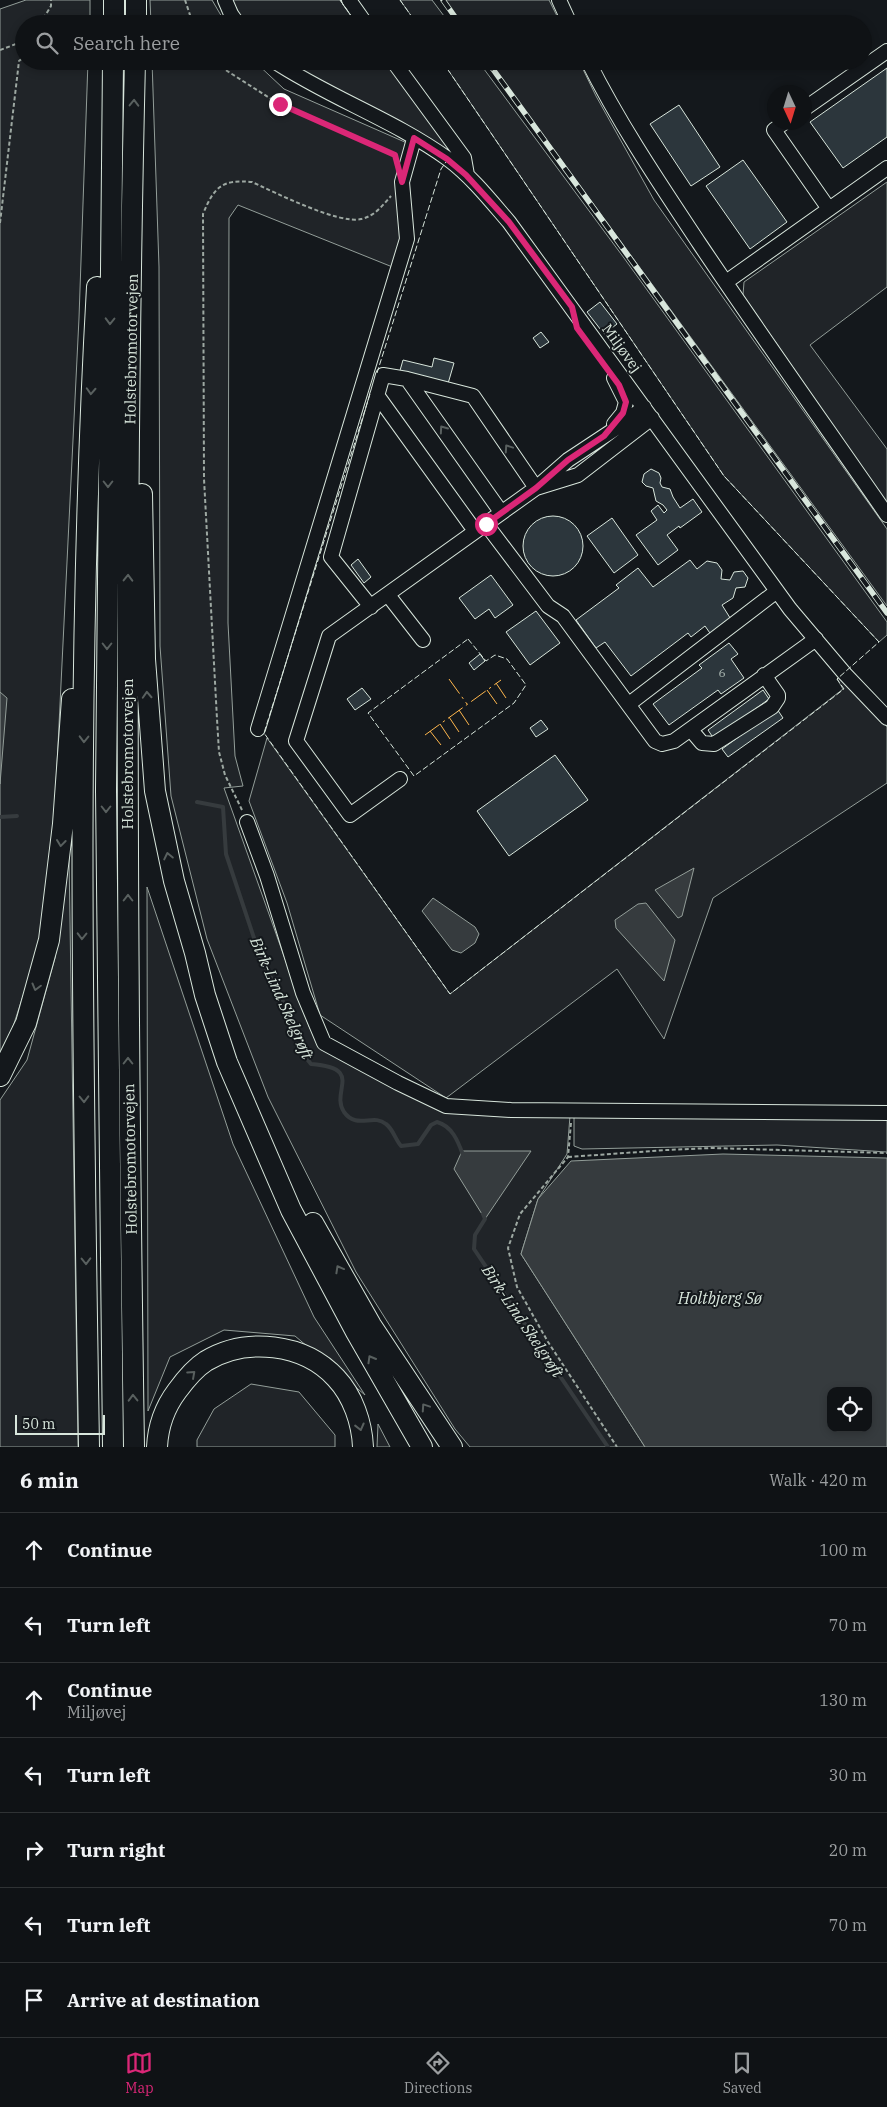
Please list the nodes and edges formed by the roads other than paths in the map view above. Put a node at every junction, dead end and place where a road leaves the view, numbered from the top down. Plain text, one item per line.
1 (114, 0) edge
2 (136, 0) edge
3 (225, 0) edge
4 (349, 0) edge
5 (560, 0) edge
6 (114, 15) edge
7 (136, 15) edge
8 (232, 15) edge
9 (360, 15) edge
10 (566, 15) edge
11 (887, 51) edge
12 (872, 61) edge
13 (112, 70) edge
14 (113, 70) edge
15 (135, 70) edge
16 (288, 70) edge
17 (400, 70) edge
18 (593, 70) edge
19 (860, 70) edge
20 (812, 103) edge
21 (774, 130) edge
22 (414, 138) junction
23 (133, 145) junction
24 (887, 168) edge
25 (466, 175) junction
26 (829, 209) junction
27 (726, 282) junction
28 (572, 307) junction
29 (407, 379) junction
30 (377, 395) junction
31 (648, 412) junction
32 (604, 436) junction
33 (88, 480) junction
34 (536, 488) junction
35 (501, 512) junction
36 (887, 515) edge
37 (480, 527) junction
38 (777, 591) junction
39 (388, 595) junction
40 (371, 607) junction
41 (816, 639) junction
42 (423, 640) dead end
43 (764, 675) junction
44 (629, 704) junction
45 (887, 718) edge
46 (258, 729) dead end
47 (691, 730) junction
48 (400, 779) dead end
49 (248, 822) road end
50 (195, 954) junction
51 (0, 1076) edge
52 (887, 1113) edge
53 (89, 1447) edge
54 (113, 1447) edge
55 (134, 1447) edge
56 (157, 1447) edge
57 (363, 1447) edge
58 (422, 1447) edge
59 (452, 1447) edge

1 - 6 highway
2 - 7 highway
3 - 8 street
4 - 9 street
5 - 10 street
11 - 12 street
13 -> 33 highway
14 -> 54 highway, Holstebromotorvejen
23 -> 15 highway, Holstebromotorvejen
16 - 22 street, Miljøvej
17 - 25 street
18 - 27 street
19 - 20 street
21 - 26 street
22 - 25 street, Miljøvej
22 - 46 street
50 -> 23 highway
55 -> 23 highway, Holstebromotorvejen
24 - 26 street
25 - 28 street, Miljøvej
26 - 27 street
27 - 36 street
28 - 31 street, Miljøvej
28 - 32 street
29 - 30 street
34 -> 29 street
35 -> 29 street
30 - 37 street
30 - 40 street
31 - 32 street
31 - 34 street
31 - 38 street, Miljøvej
32 - 34 street
33 -> 51 highway
33 -> 53 highway
34 - 35 street
35 - 37 street
37 - 39 street
37 - 44 street
38 - 41 street, Miljøvej
38 - 44 street
39 - 40 street
39 - 42 street
40 - 48 street
41 - 43 street
41 - 45 street, Miljøvej
43 - 47 street
43 - 47 street
44 - 47 street
49 - 52 street
58 -> 50 highway
59 -> 50 highway
56 -> 57 highway

